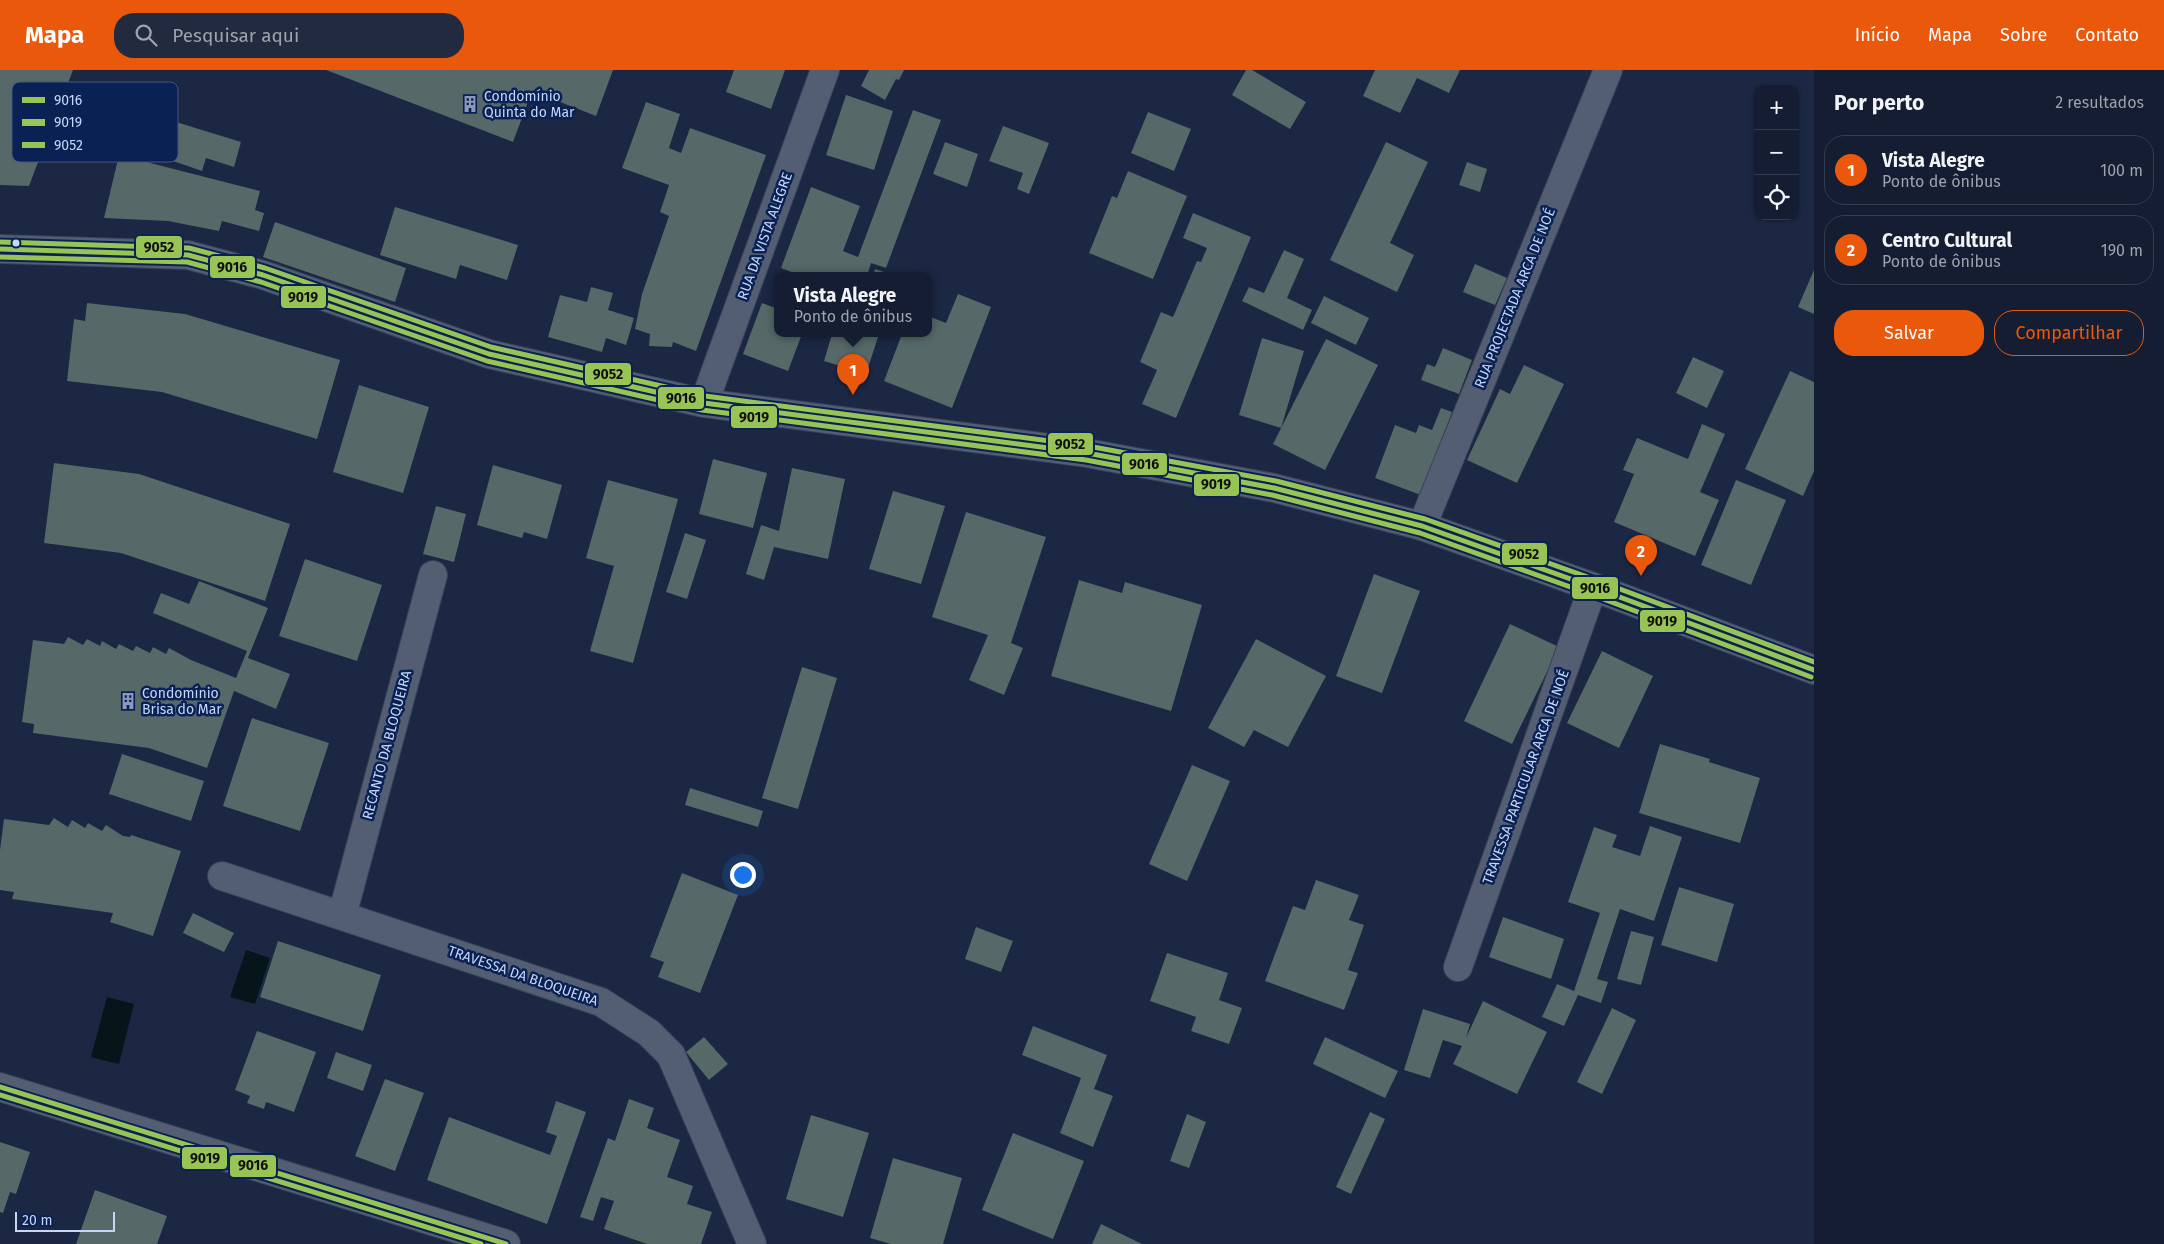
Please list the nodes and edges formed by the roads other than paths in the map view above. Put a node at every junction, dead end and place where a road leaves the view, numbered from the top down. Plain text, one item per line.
1 (825, 70) edge
2 (1608, 70) edge
3 (0, 249) edge
4 (704, 402) junction
5 (1422, 526) junction
6 (433, 575) dead end
7 (1593, 587) junction
8 (1814, 670) edge
9 (222, 876) dead end
10 (342, 916) junction
11 (1458, 967) dead end
12 (0, 1087) edge
13 (506, 1244) edge
14 (752, 1244) edge

1 - 4 street, RUA DA VISTA ALEGRE
2 - 5 street, RUA PROJECTADA ARCA DE NOÉ
3 - 4 street
4 - 5 street
5 - 7 street
6 - 10 street, RECANTO DA BLOQUEIRA
7 - 8 street
7 - 11 street, TRAVESSA PARTICULAR ARCA DE NOÉ
9 - 10 street, TRAVESSA DA BLOQUEIRA
10 - 14 street, TRAVESSA DA BLOQUEIRA
12 - 13 street

